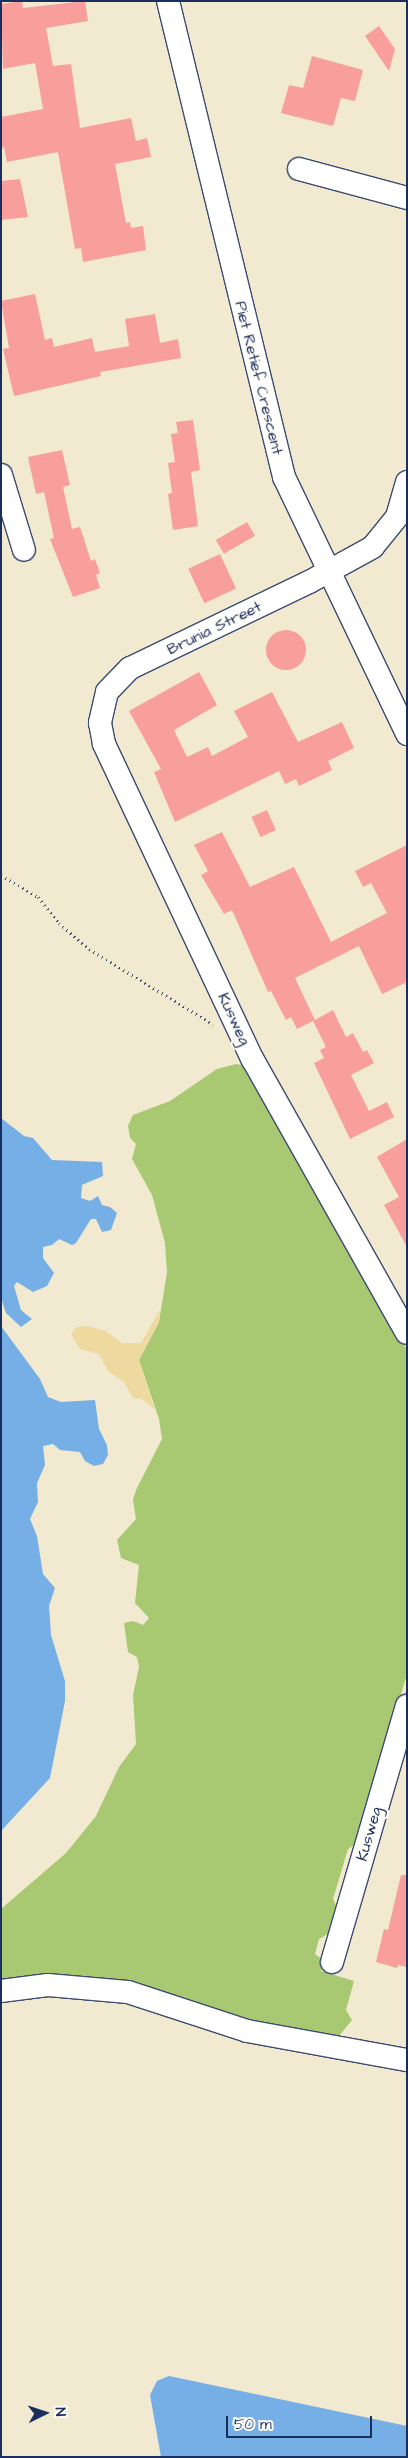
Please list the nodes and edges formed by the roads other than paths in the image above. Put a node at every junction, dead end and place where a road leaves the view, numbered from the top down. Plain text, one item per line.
1 (168, 1) edge
2 (299, 169) dead end
3 (407, 198) edge
4 (1, 475) edge
5 (407, 482) edge
6 (24, 550) dead end
7 (328, 572) junction
8 (107, 692) joint
9 (407, 734) edge
10 (407, 1333) edge
11 (407, 1706) edge
12 (332, 1962) dead end
13 (1, 1991) edge
14 (407, 2060) edge

1 - 7 street, Piet Retief Crescent
2 - 3 street
4 - 6 street
5 - 7 street, Brunia Street
7 - 8 street, Brunia Street
7 - 9 street, Piet Retief Crescent
8 - 10 street, Kusweg
11 - 12 street, Kusweg
13 - 14 street

